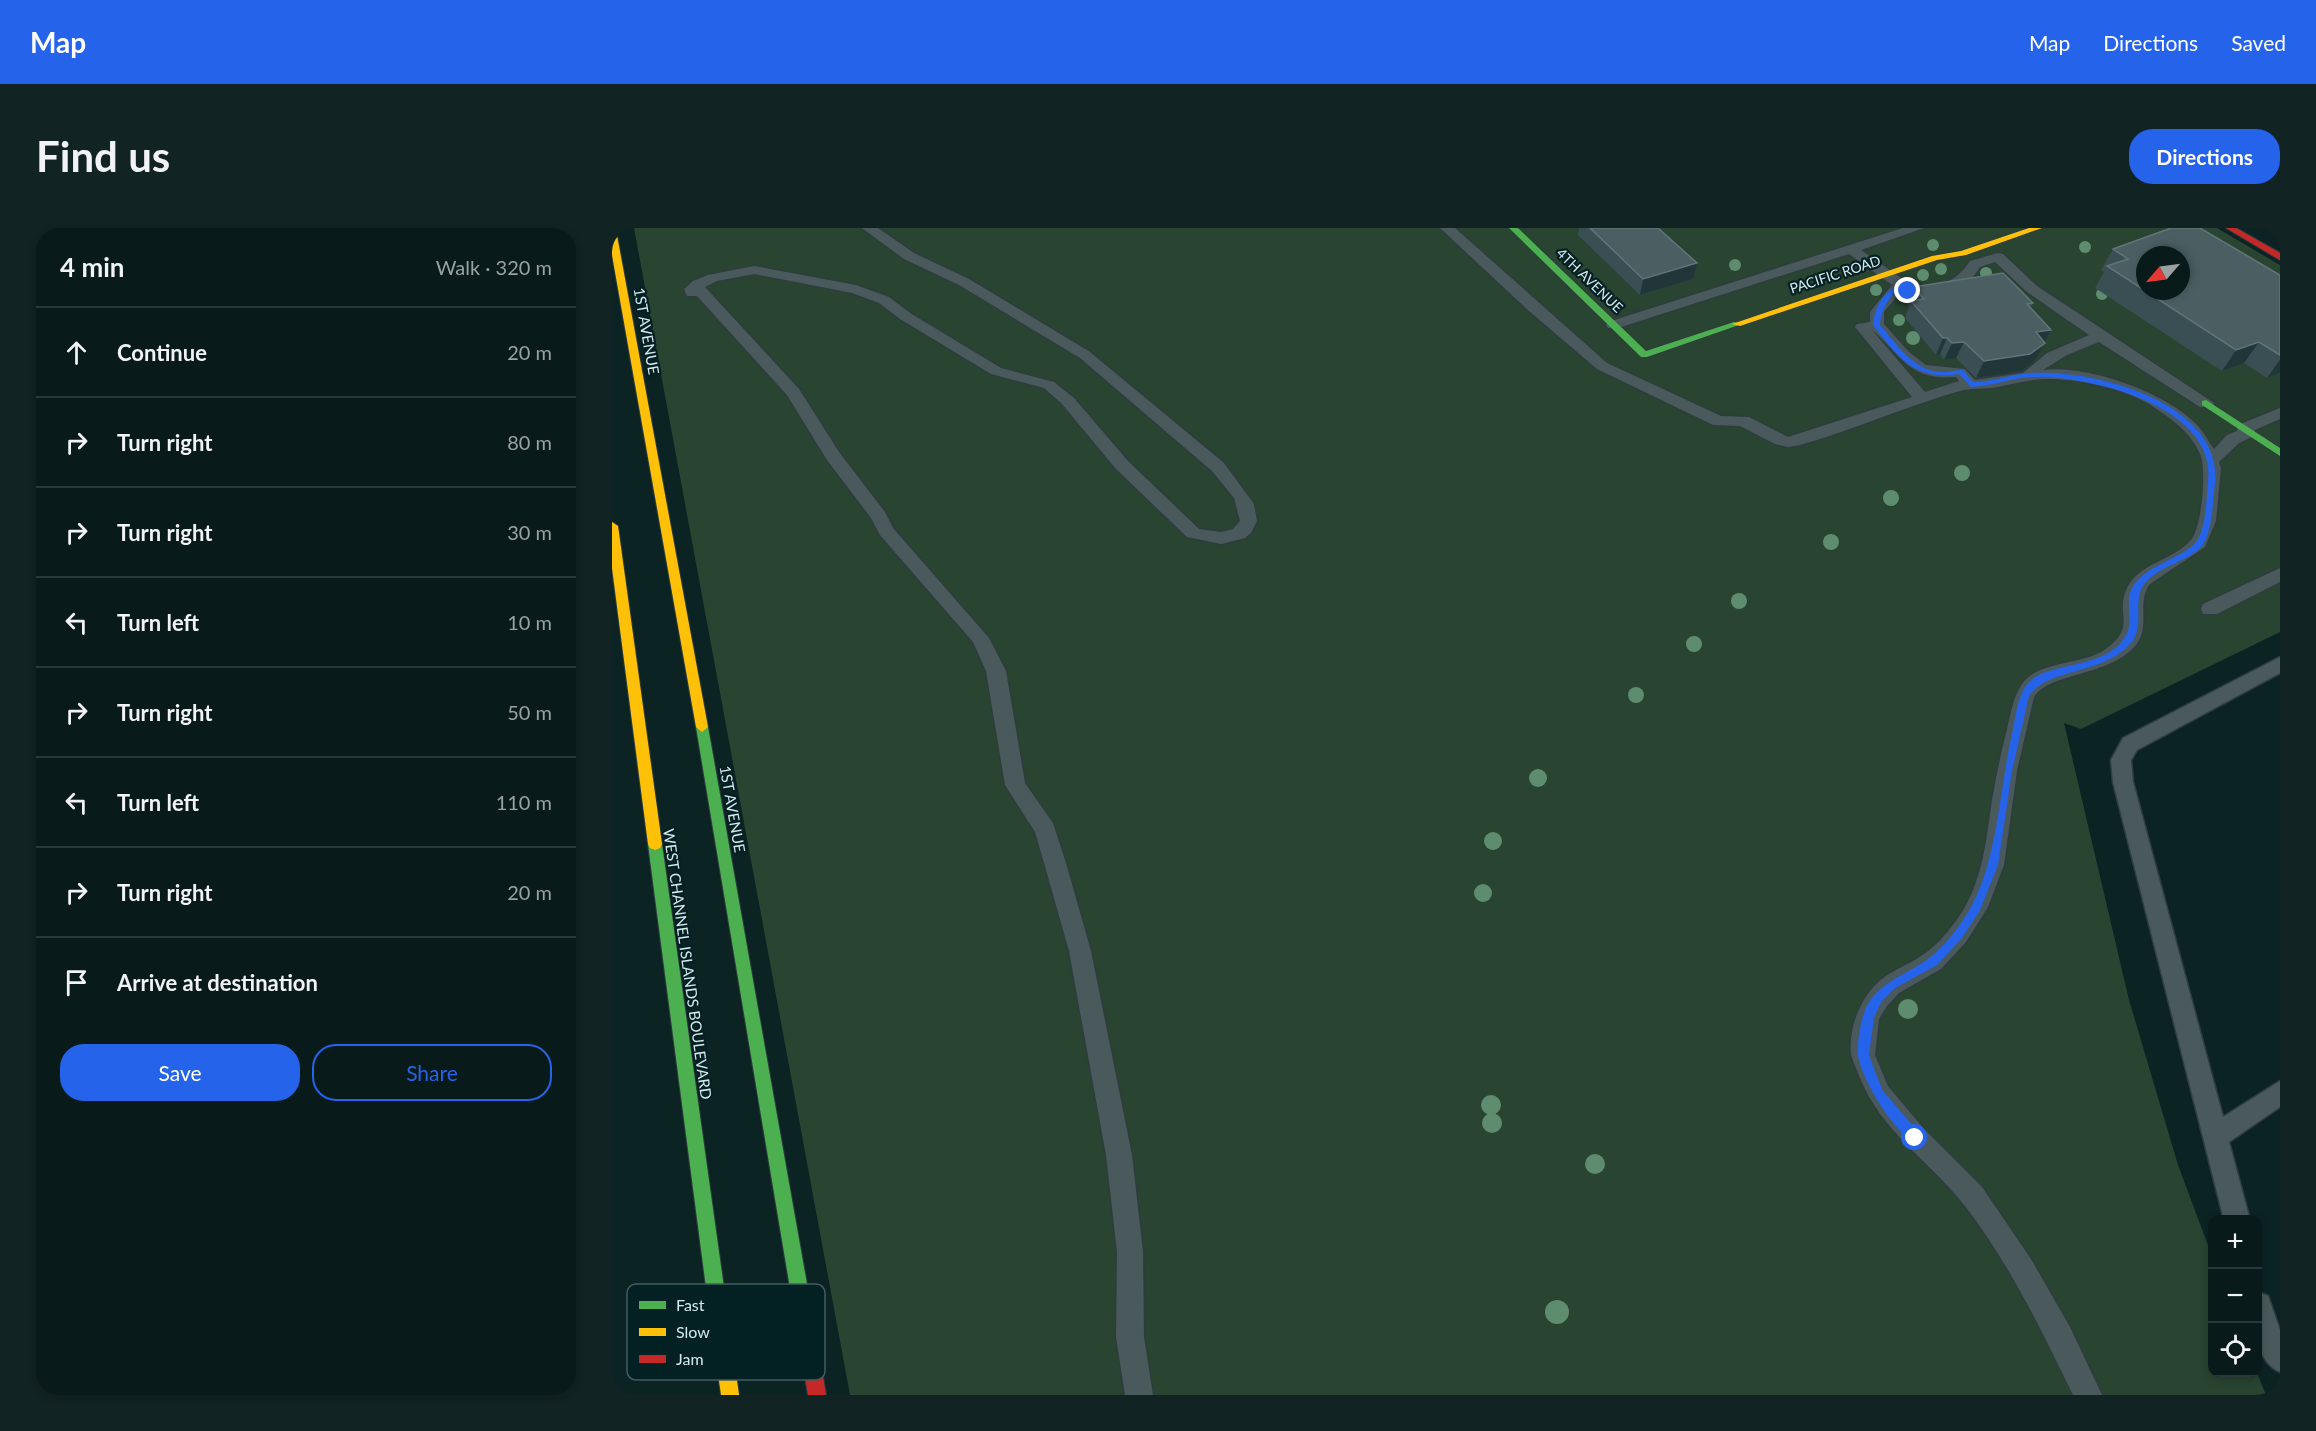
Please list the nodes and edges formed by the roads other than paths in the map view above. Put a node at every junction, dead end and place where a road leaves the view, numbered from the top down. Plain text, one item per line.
1 (869, 228) edge
2 (1448, 228) edge
3 (1513, 228) edge
4 (1917, 228) edge
5 (2038, 228) edge
6 (2230, 228) edge
7 (612, 230) edge
8 (1851, 249) junction
9 (1963, 253) junction
10 (2280, 257) edge
11 (1884, 275) junction
12 (1612, 325) junction
13 (1876, 325) junction
14 (2100, 336) junction
15 (1644, 355) joint
16 (2030, 375) junction
17 (1971, 384) junction
18 (1922, 399) junction
19 (2206, 403) joint
20 (2280, 413) edge
21 (2246, 430) junction
22 (2280, 453) edge
23 (2211, 461) junction
24 (613, 531) edge
25 (2280, 574) edge
26 (2210, 609) dead end
27 (2280, 664) edge
28 (2280, 1093) edge
29 (2217, 1135) junction
30 (2236, 1215) edge
31 (715, 1284) edge
32 (798, 1284) edge
33 (2262, 1323) edge
34 (2280, 1358) edge
35 (728, 1380) edge
36 (814, 1380) edge
37 (730, 1395) edge
38 (817, 1395) edge
39 (1139, 1395) edge
40 (2088, 1395) edge

1 - 39 lane
2 - 18 lane
3 - 12 street, 4TH AVENUE
4 - 8 lane
5 - 9 street, PACIFIC ROAD
6 - 10 street
7 - 32 street, 1ST AVENUE
8 - 11 lane
8 - 12 lane
9 - 11 street, PACIFIC ROAD
9 - 11 lane
11 - 15 street, PACIFIC ROAD
12 - 15 street, 4TH AVENUE
13 - 14 lane
13 - 17 lane
13 - 18 lane
14 - 16 lane
14 - 19 lane
16 - 17 lane
16 - 23 lane
17 - 18 lane
19 - 21 street
20 - 21 lane
21 - 22 street
21 - 23 lane
23 - 40 lane
24 - 31 street, WEST CHANNEL ISLANDS BOULEVARD
25 - 26 lane
27 - 29 lane
28 - 29 lane
29 - 30 lane
33 - 34 lane
35 - 37 street, WEST CHANNEL ISLANDS BOULEVARD
36 - 38 street, 1ST AVENUE

